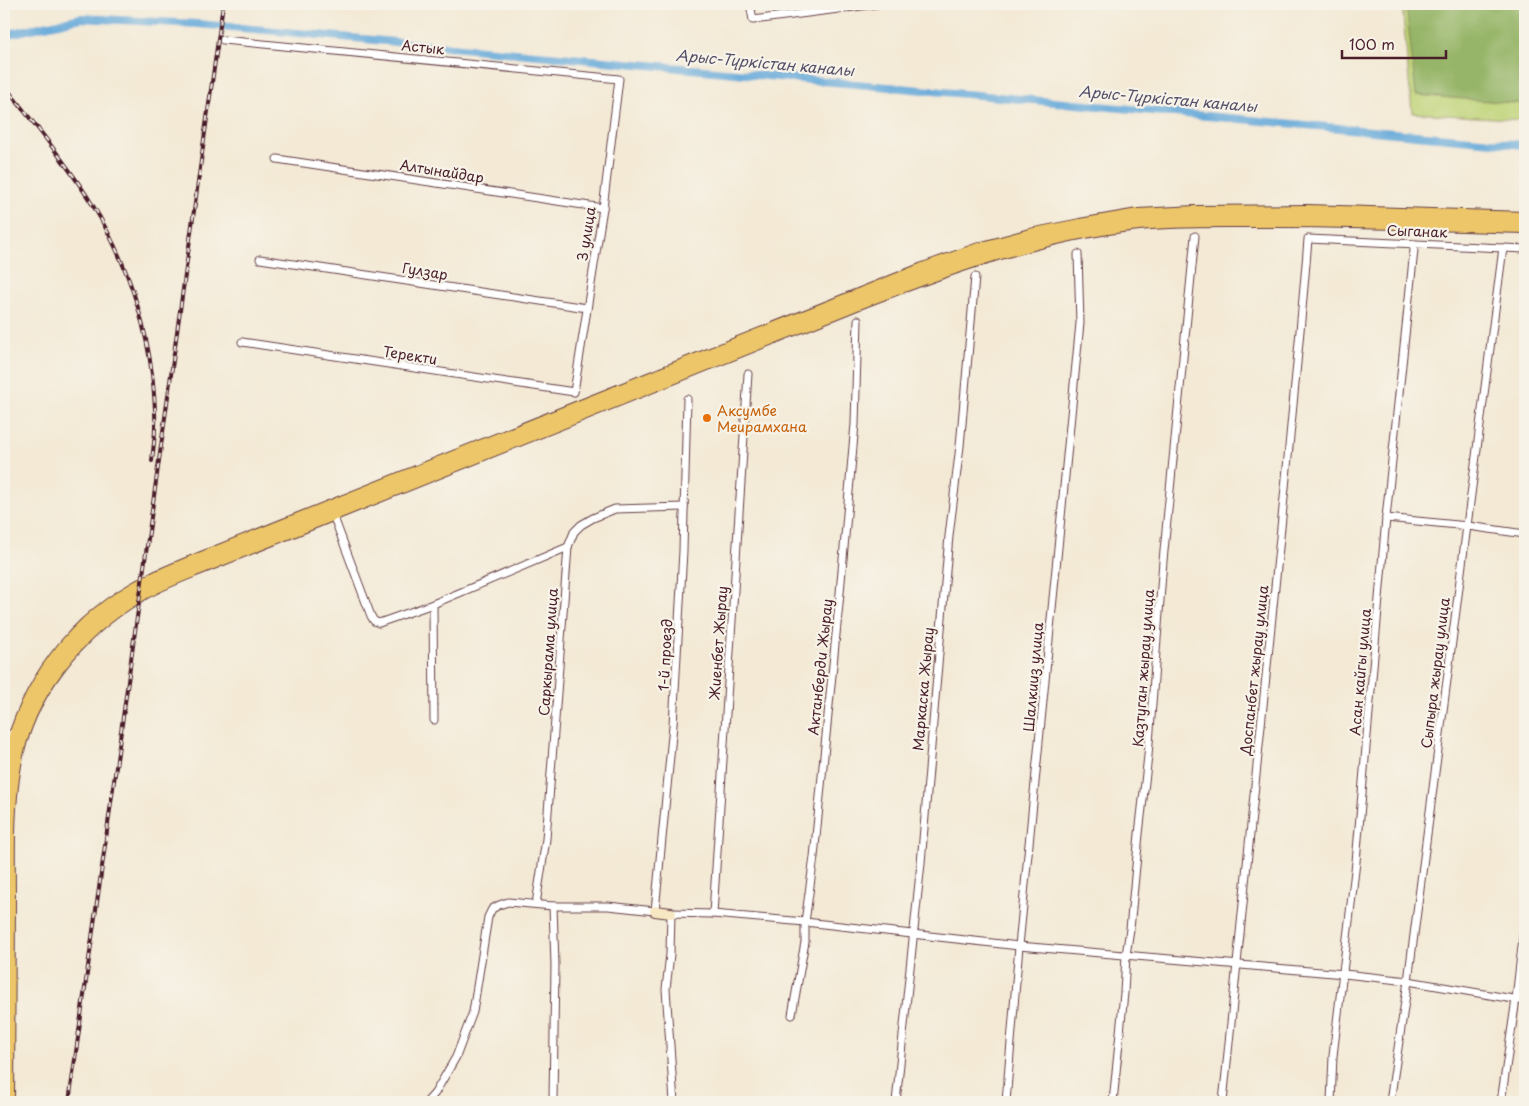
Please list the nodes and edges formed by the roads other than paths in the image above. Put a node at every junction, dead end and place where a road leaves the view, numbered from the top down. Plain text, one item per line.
1 (750, 4) edge
2 (877, 4) edge
3 (861, 5) edge
4 (223, 40) dead end
5 (619, 79) joint
6 (277, 159) dead end
7 (603, 208) junction
8 (1525, 218) edge
9 (1525, 227) edge
10 (1195, 236) dead end
11 (1308, 239) joint
12 (1413, 244) junction
13 (1502, 248) junction
14 (1525, 249) edge
15 (1078, 254) dead end
16 (260, 259) dead end
17 (975, 277) dead end
18 (587, 308) junction
19 (858, 320) dead end
20 (242, 342) dead end
21 (748, 374) dead end
22 (574, 392) joint
23 (687, 399) dead end
24 (684, 507) junction
25 (333, 515) junction
26 (1386, 518) junction
27 (1468, 526) junction
28 (1525, 534) edge
29 (568, 547) junction
30 (432, 604) junction
31 (20, 720) junction
32 (434, 720) dead end
33 (4, 746) edge
34 (4, 783) edge
35 (536, 904) junction
36 (553, 906) junction
37 (655, 911) junction
38 (671, 913) junction
39 (713, 914) junction
40 (1525, 920) edge
41 (805, 922) junction
42 (913, 935) junction
43 (1019, 946) junction
44 (1126, 955) junction
45 (1236, 965) junction
46 (1344, 974) junction
47 (1408, 982) junction
48 (1516, 999) junction
49 (1525, 1001) edge
50 (792, 1015) dead end
51 (8, 1102) edge
52 (427, 1102) edge
53 (553, 1102) edge
54 (674, 1102) edge
55 (896, 1102) edge
56 (1006, 1102) edge
57 (1113, 1102) edge
58 (1223, 1102) edge
59 (1331, 1102) edge
60 (1390, 1102) edge
61 (1501, 1102) edge

1 - 3 street
2 - 3 street
4 - 5 street, Астык
5 - 7 street, 3 улица
6 - 7 street, Алтынайдар
7 - 18 street, 3 улица
8 - 31 highway
9 - 25 highway
10 - 44 street, Казтуган жырау улица
11 - 12 street, Сыганак
11 - 45 street, Доспанбет жырау улица
12 - 13 street, Сыганак
12 - 26 street, Асан кайгы улица
13 - 14 street, Сыганак
13 - 27 street, Сыпыра жырау улица
15 - 43 street, Шалкииз улица
16 - 18 street, Гулзар
17 - 42 street, Маркаска Жырау
18 - 22 street, 3 улица
19 - 41 street, Актанберди Жырау
20 - 22 street, Теректи
21 - 39 street, Жиенбет Жырау
23 - 24 street, 1-й проезд
24 - 29 street
24 - 37 street, 1-й проезд
25 - 30 street
25 - 51 highway
26 - 27 street
26 - 46 street, Асан кайгы улица
27 - 28 street
27 - 47 street, Сыпыра жырау улица
29 - 30 street
29 - 35 street, Саркырама улица
30 - 32 street
31 - 33 street
31 - 34 highway
35 - 36 street
35 - 52 street
36 - 37 street
36 - 53 street
37 - 38 street
38 - 39 street
38 - 54 street
39 - 41 street
40 - 48 street
41 - 42 street
41 - 50 street, Актанберди Жырау
42 - 43 street
42 - 55 street, Маркаска Жырау
43 - 44 street
43 - 56 street, Шалкииз улица
44 - 45 street
44 - 57 street, Казтуган жырау улица
45 - 46 street
45 - 58 street, Доспанбет жырау улица
46 - 47 street
46 - 59 street, Асан кайгы улица
47 - 48 street
47 - 60 street, Сыпыра жырау улица
48 - 49 street
48 - 61 street

